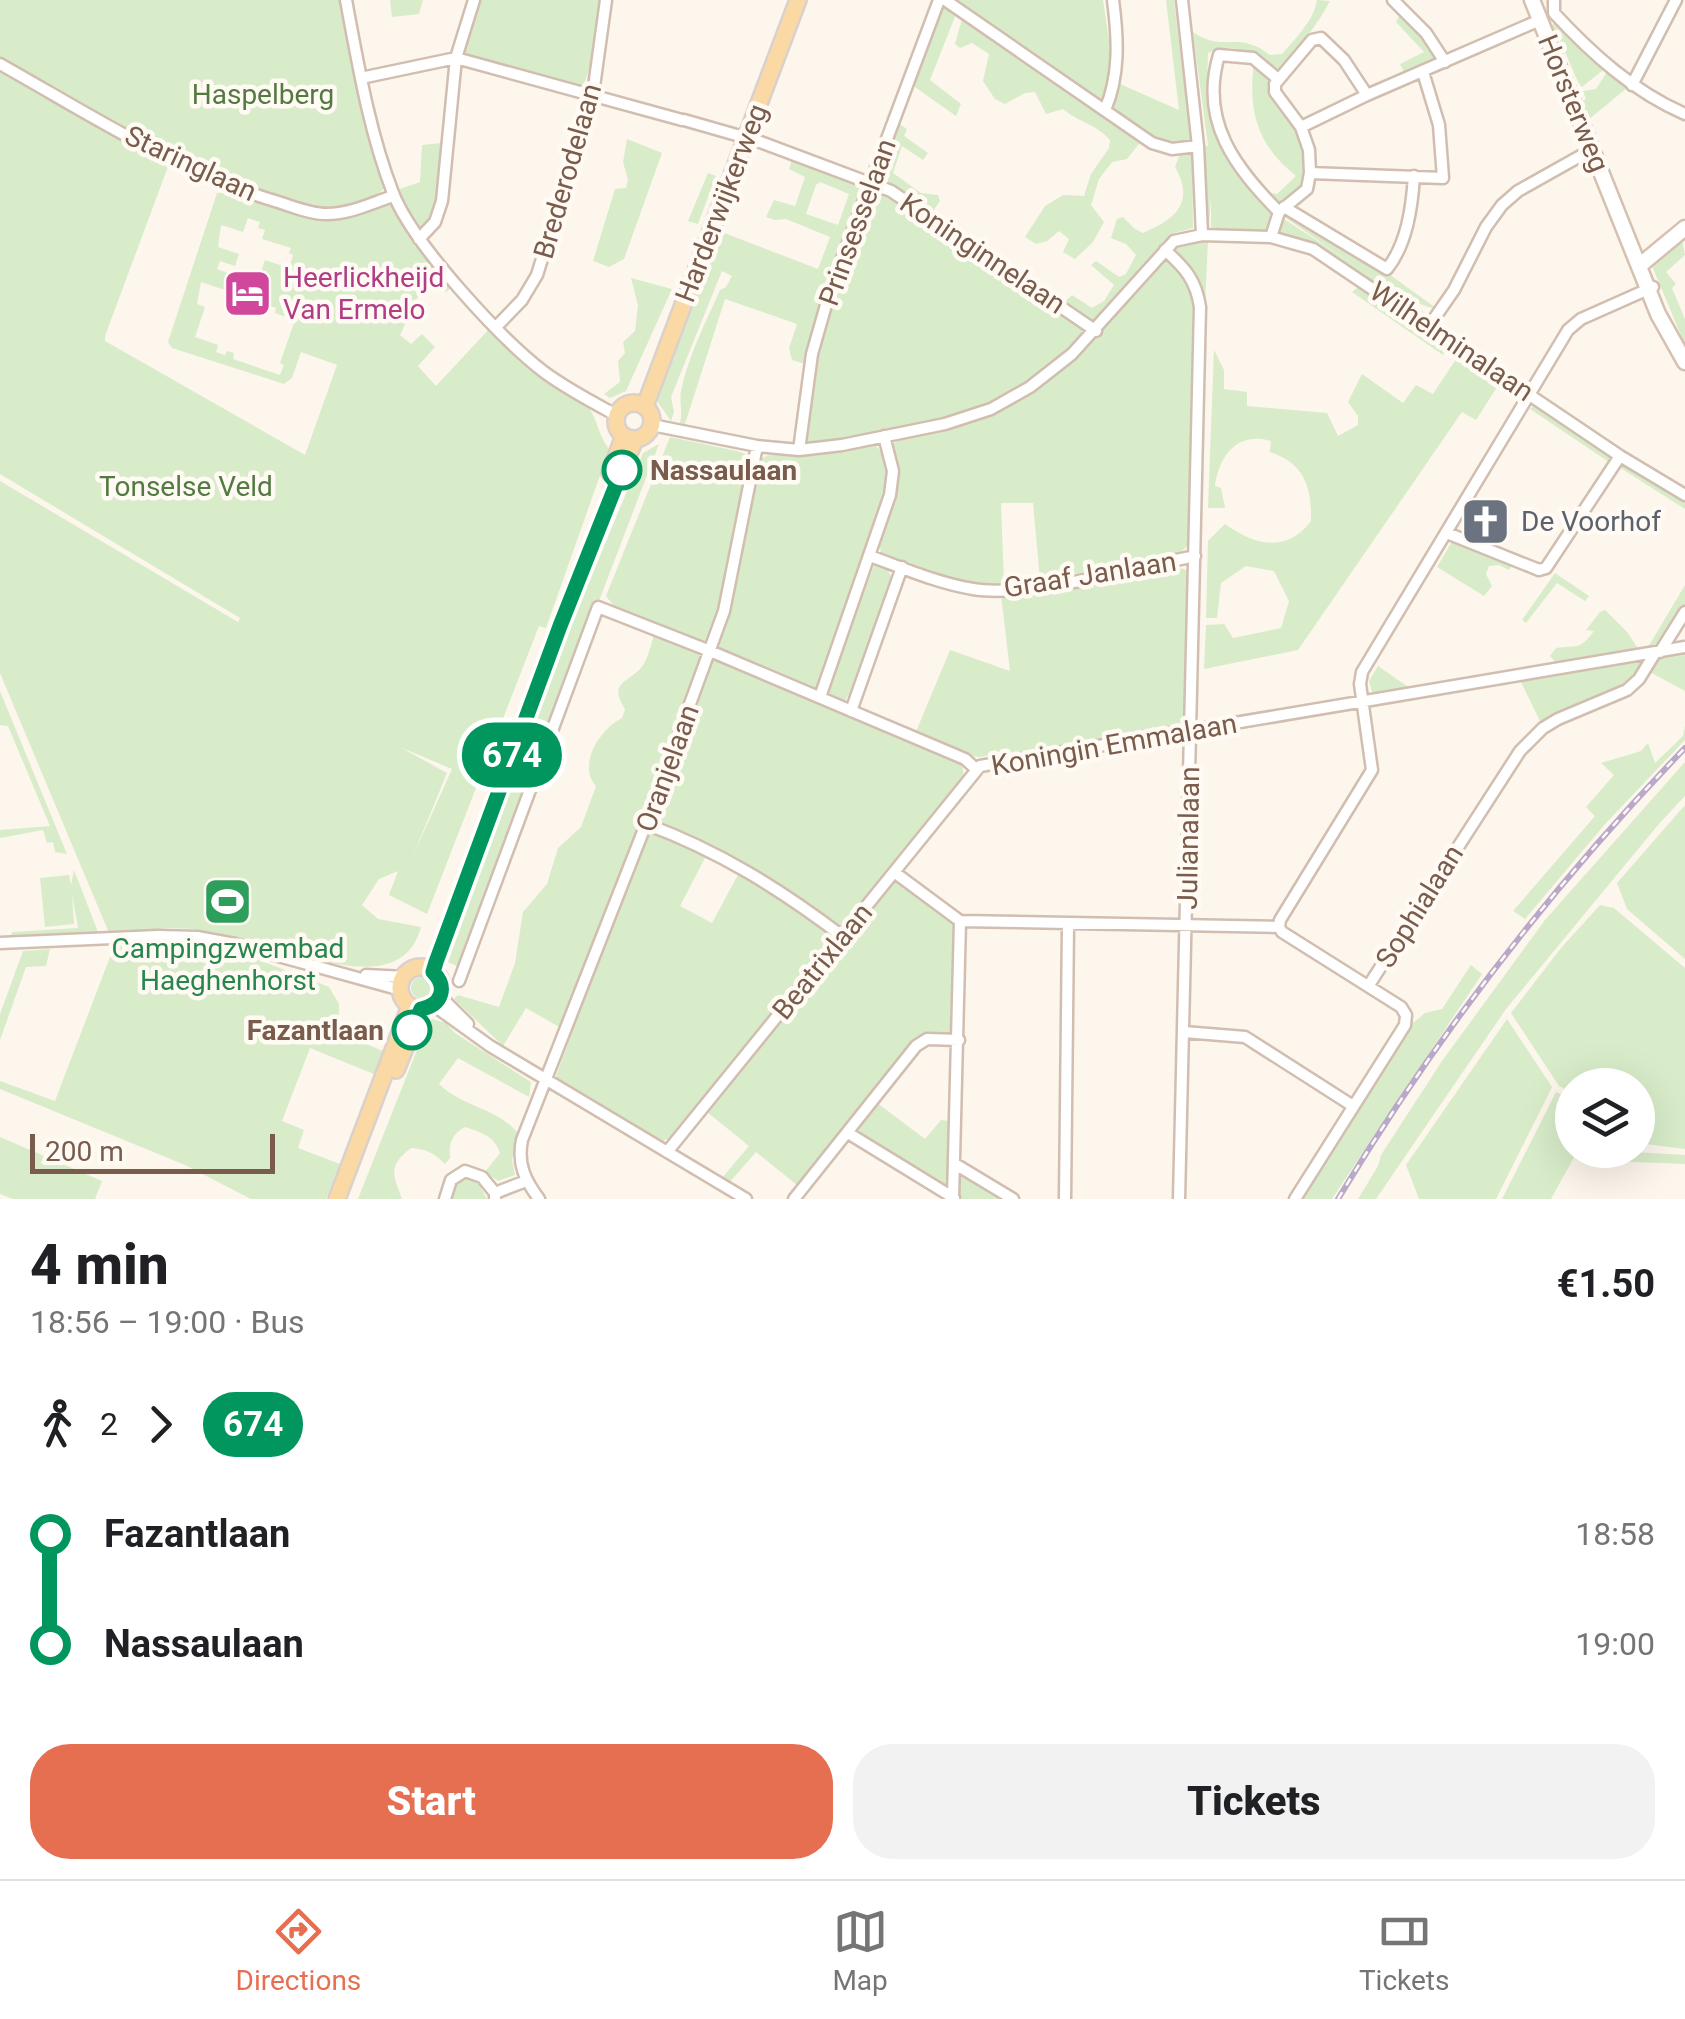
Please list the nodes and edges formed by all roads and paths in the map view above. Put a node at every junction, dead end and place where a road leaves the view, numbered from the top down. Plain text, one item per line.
1 (346, 0) edge
2 (474, 0) edge
3 (606, 0) edge
4 (795, 0) edge
5 (942, 0) edge
6 (1113, 0) edge
7 (1182, 0) edge
8 (1393, 0) edge
9 (1532, 0) edge
10 (1554, 0) edge
11 (1676, 0) edge
12 (1547, 16) junction
13 (456, 58) junction
14 (1445, 62) junction
15 (0, 64) edge
16 (1423, 72) junction
17 (361, 78) junction
18 (1278, 79) junction
19 (1632, 85) junction
20 (594, 94) junction
21 (1367, 95) junction
22 (1105, 110) junction
23 (1685, 114) edge
24 (1301, 127) junction
25 (747, 138) junction
26 (1198, 146) junction
27 (1591, 150) junction
28 (1310, 173) junction
29 (1414, 176) junction
30 (872, 181) junction
31 (394, 196) junction
32 (1282, 210) junction
33 (1684, 232) edge
34 (1202, 235) junction
35 (1272, 237) junction
36 (419, 239) junction
37 (1165, 250) junction
38 (1642, 263) junction
39 (1651, 288) junction
40 (1429, 326) junction
41 (496, 327) junction
42 (1096, 331) junction
43 (1685, 362) edge
44 (1531, 394) junction
45 (639, 404) junction
46 (616, 415) junction
47 (652, 425) junction
48 (884, 436) junction
49 (629, 438) junction
50 (756, 446) junction
51 (798, 450) junction
52 (1620, 456) junction
53 (1685, 495) edge
54 (1448, 533) junction
55 (870, 556) junction
56 (1195, 556) junction
57 (902, 567) junction
58 (1685, 612) edge
59 (1685, 647) edge
60 (710, 651) junction
61 (1658, 652) junction
62 (820, 697) junction
63 (1362, 700) junction
64 (851, 711) junction
65 (1191, 732) junction
66 (976, 769) junction
67 (646, 824) junction
68 (894, 872) junction
69 (960, 921) junction
70 (1068, 925) junction
71 (1186, 927) junction
72 (1279, 927) junction
73 (842, 936) junction
74 (0, 944) edge
75 (428, 970) junction
76 (460, 981) dead end
77 (402, 983) junction
78 (1369, 985) junction
79 (426, 1004) junction
80 (1184, 1032) junction
81 (959, 1040) junction
82 (547, 1080) junction
83 (1353, 1106) junction
84 (848, 1133) junction
85 (667, 1152) junction
86 (954, 1164) junction
87 (526, 1181) junction
88 (495, 1196) edge
89 (954, 1198) edge
90 (341, 1199) edge
91 (446, 1199) edge
92 (539, 1199) edge
93 (746, 1199) edge
94 (794, 1199) edge
95 (1014, 1199) edge
96 (1065, 1199) edge
97 (1180, 1199) edge
98 (1295, 1199) edge

1 - 17 street
2 - 13 street
3 - 20 street, Brederodelaan
4 - 25 main road, Harderwijkerweg
5 - 22 street
5 - 30 street, Prinsesselaan
6 - 22 street
7 - 26 street
8 - 14 street
9 - 12 main road, Horsterweg
10 - 12 street
11 - 19 street
12 - 14 street
12 - 19 street
12 - 27 main road, Horsterweg
13 - 17 street
13 - 20 street, Koninginnelaan
13 - 36 street
14 - 16 street
15 - 31 street, Staringlaan
16 - 21 street
16 - 29 street
17 - 31 street
18 - 21 street
18 - 24 street
18 - 32 street
19 - 23 street
20 - 25 street, Koninginnelaan
20 - 41 street, Brederodelaan
21 - 24 street
22 - 26 street
24 - 28 street
25 - 30 street, Koninginnelaan
25 - 45 main road, Harderwijkerweg
26 - 34 street
27 - 38 main road, Horsterweg
27 - 40 street
28 - 29 street
28 - 32 street
29 - 32 street
30 - 42 street, Koninginnelaan
30 - 51 street, Prinsesselaan
31 - 36 street
32 - 35 street
33 - 38 main road
34 - 35 street, Wilhelminalaan
34 - 37 street
35 - 40 street, Wilhelminalaan
36 - 41 street
37 - 42 street
37 - 56 street, Julianalaan
38 - 39 main road, Horsterweg
39 - 43 main road, Horsterweg
39 - 44 street
40 - 44 street, Wilhelminalaan
41 - 46 street
42 - 48 street
44 - 52 street, Wilhelminalaan
44 - 54 street
45 - 46 main road
45 - 47 main road
46 - 49 main road
47 - 49 main road
47 - 50 street
48 - 51 street
48 - 55 street
49 - 75 main road
50 - 51 street
50 - 60 street, Oranjelaan
52 - 53 street, Wilhelminalaan
52 - 54 street
54 - 63 street
55 - 57 street, Graaf Janlaan
55 - 62 street
56 - 57 street, Graaf Janlaan
56 - 65 street, Julianalaan
57 - 64 street
58 - 61 street
59 - 61 street, Koningin Emmalaan
60 - 62 street, Koningin Emmalaan
60 - 67 street, Oranjelaan
60 - 76 street, Koningin Emmalaan
61 - 63 street, Koningin Emmalaan
61 - 78 street, Sophialaan
62 - 64 street, Koningin Emmalaan
63 - 65 street, Koningin Emmalaan
63 - 72 street
64 - 66 street, Koningin Emmalaan
65 - 66 street, Koningin Emmalaan
65 - 71 street, Julianalaan
66 - 68 street, Beatrixlaan
67 - 73 street
67 - 82 street, Oranjelaan
68 - 69 street
68 - 73 street, Beatrixlaan
69 - 70 street
69 - 81 street
70 - 71 street
70 - 96 street
71 - 72 street
71 - 80 street, Julianalaan
72 - 78 street
73 - 85 street, Beatrixlaan
74 - 77 street
75 - 77 main road
75 - 79 main road
77 - 79 main road
78 - 83 street, Sophialaan
79 - 82 street
79 - 90 main road
80 - 83 street
80 - 97 street, Julianalaan
81 - 84 street
81 - 86 street
82 - 85 street
82 - 87 street, Oranjelaan
83 - 98 street, Sophialaan
84 - 89 street
84 - 94 street
85 - 93 street
86 - 89 street
86 - 95 street
87 - 88 street
87 - 92 street
88 - 91 street

